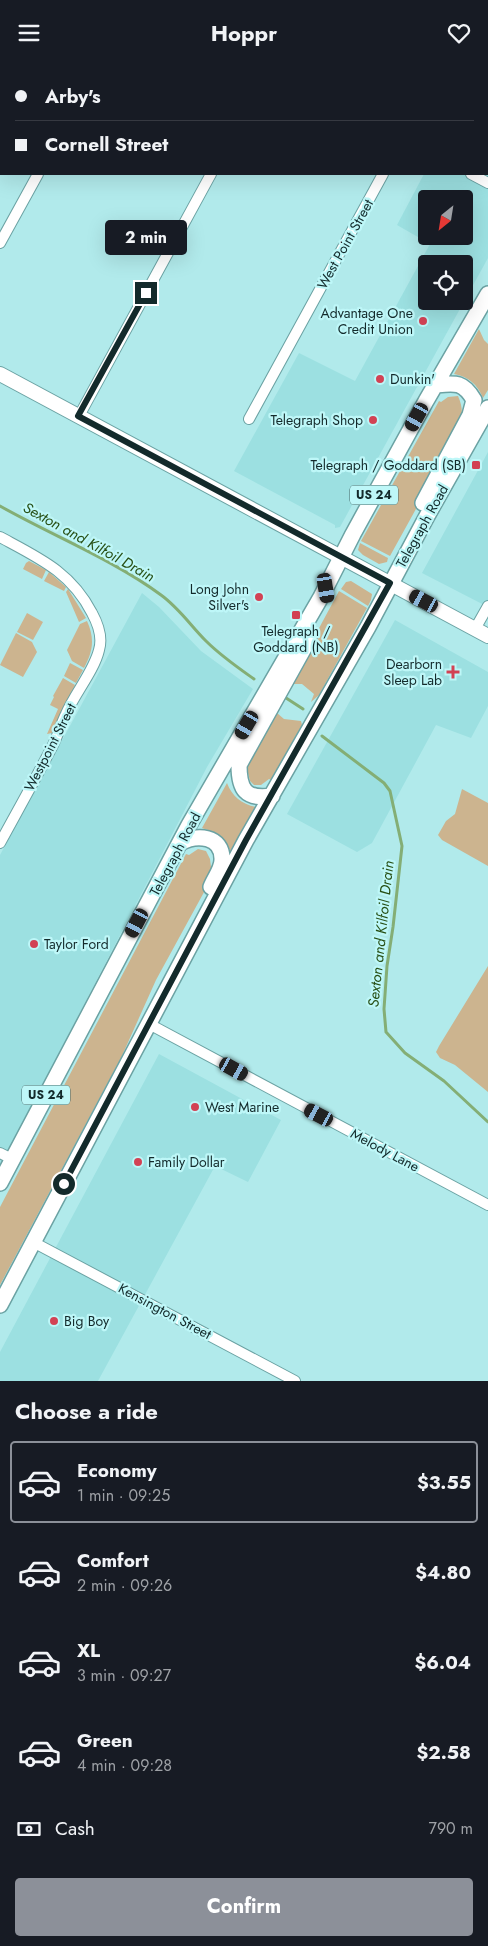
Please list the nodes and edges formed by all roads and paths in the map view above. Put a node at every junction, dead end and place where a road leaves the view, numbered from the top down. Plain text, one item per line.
1 (37, 175) edge
2 (209, 175) edge
3 (382, 175) edge
4 (473, 175) edge
5 (488, 183) edge
6 (0, 243) edge
7 (488, 293) edge
8 (0, 374) edge
9 (435, 385) junction
10 (488, 408) edge
11 (78, 416) junction
12 (249, 419) dead end
13 (0, 537) edge
14 (406, 555) junction
15 (341, 558) junction
16 (390, 583) junction
17 (326, 588) junction
18 (488, 606) edge
19 (475, 629) junction
20 (488, 637) edge
21 (272, 796) junction
22 (0, 843) edge
23 (180, 843) junction
24 (149, 1024) junction
25 (136, 1048) junction
26 (6, 1156) edge
27 (0, 1183) edge
28 (488, 1205) edge
29 (34, 1242) junction
30 (0, 1305) edge
31 (295, 1381) edge

1 - 6 street
2 - 11 street
3 - 12 street, West Point Street
4 - 5 street
7 - 9 main road, Telegraph Road / US 24
8 - 11 main road
9 - 14 main road
9 - 15 main road, Telegraph Road / US 24
10 - 14 main road, Telegraph Road
11 - 15 main road
13 - 22 street, Westpoint Street
14 - 16 main road, Telegraph Road
15 - 16 main road
15 - 17 main road, Telegraph Road / US 24
16 - 19 main road
16 - 21 main road, Telegraph Road
17 - 21 main road
17 - 23 main road, Telegraph Road / US 24
18 - 19 street
19 - 20 main road
21 - 24 main road, Telegraph Road
23 - 25 main road
23 - 26 main road, Telegraph Road / US 24
24 - 25 main road, Telegraph Road
24 - 28 street, Melody Lane
25 - 29 main road, Telegraph Road
26 - 27 main road, Telegraph Road / US 24
29 - 30 main road, Telegraph Road
29 - 31 street, Kensington Street

